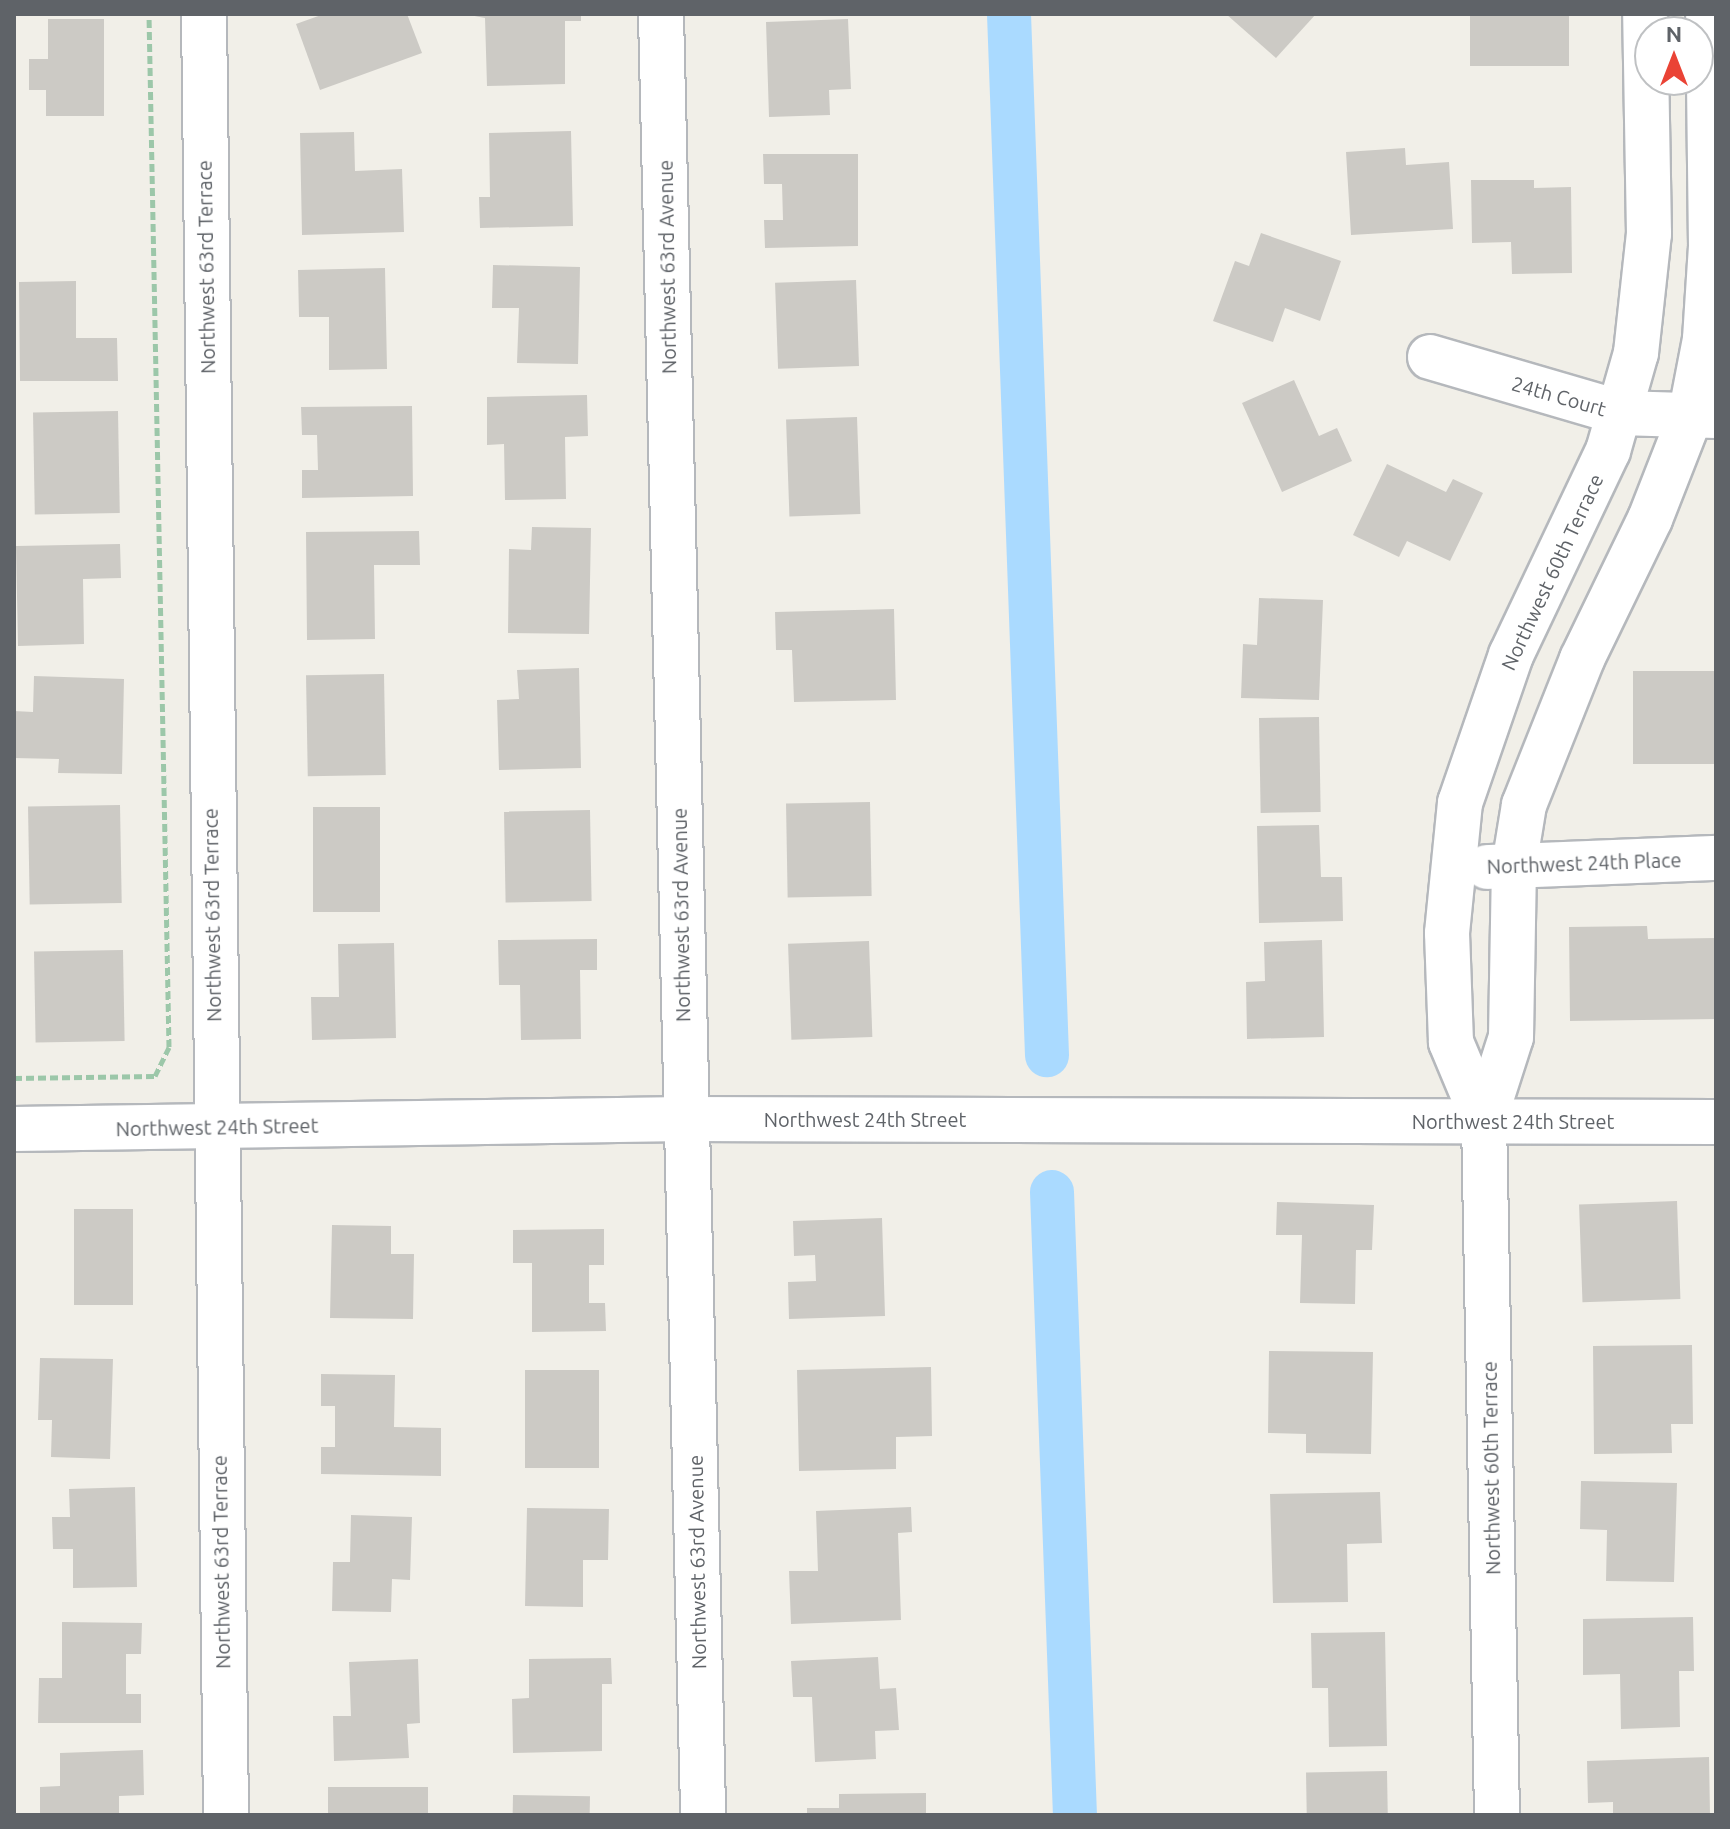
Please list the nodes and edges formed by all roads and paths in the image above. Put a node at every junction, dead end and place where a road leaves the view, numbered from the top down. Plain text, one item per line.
1 (149, 14) edge
2 (204, 14) edge
3 (661, 14) edge
4 (1645, 14) edge
5 (1708, 14) edge
6 (1430, 357) dead end
7 (1621, 413) junction
8 (1703, 416) edge
9 (1716, 858) edge
10 (1514, 866) junction
11 (1451, 868) junction
12 (14, 1078) edge
13 (685, 1119) junction
14 (1484, 1121) junction
15 (1716, 1122) edge
16 (214, 1128) junction
17 (14, 1129) edge
18 (226, 1815) edge
19 (703, 1815) edge
20 (1497, 1815) edge

1 - 12 path
2 - 16 street, Northwest 63rd Terrace
3 - 13 street, Northwest 63rd Avenue
4 - 7 street, Northwest 60th Terrace
5 - 8 street, Northwest 60th Terrace
6 - 7 street, 24th Court
7 - 8 street, 24th Court
7 - 11 street, Northwest 60th Terrace
8 - 10 street, Northwest 60th Terrace
9 - 10 street, Northwest 24th Place
10 - 11 street, Northwest 24th Place
10 - 14 street, Northwest 60th Terrace
11 - 14 street, Northwest 60th Terrace
13 - 14 street, Northwest 24th Street
13 - 16 street, Northwest 24th Street
13 - 19 street, Northwest 63rd Avenue
14 - 15 street, Northwest 24th Street
14 - 20 street, Northwest 60th Terrace
16 - 17 street, Northwest 24th Street
16 - 18 street, Northwest 63rd Terrace

